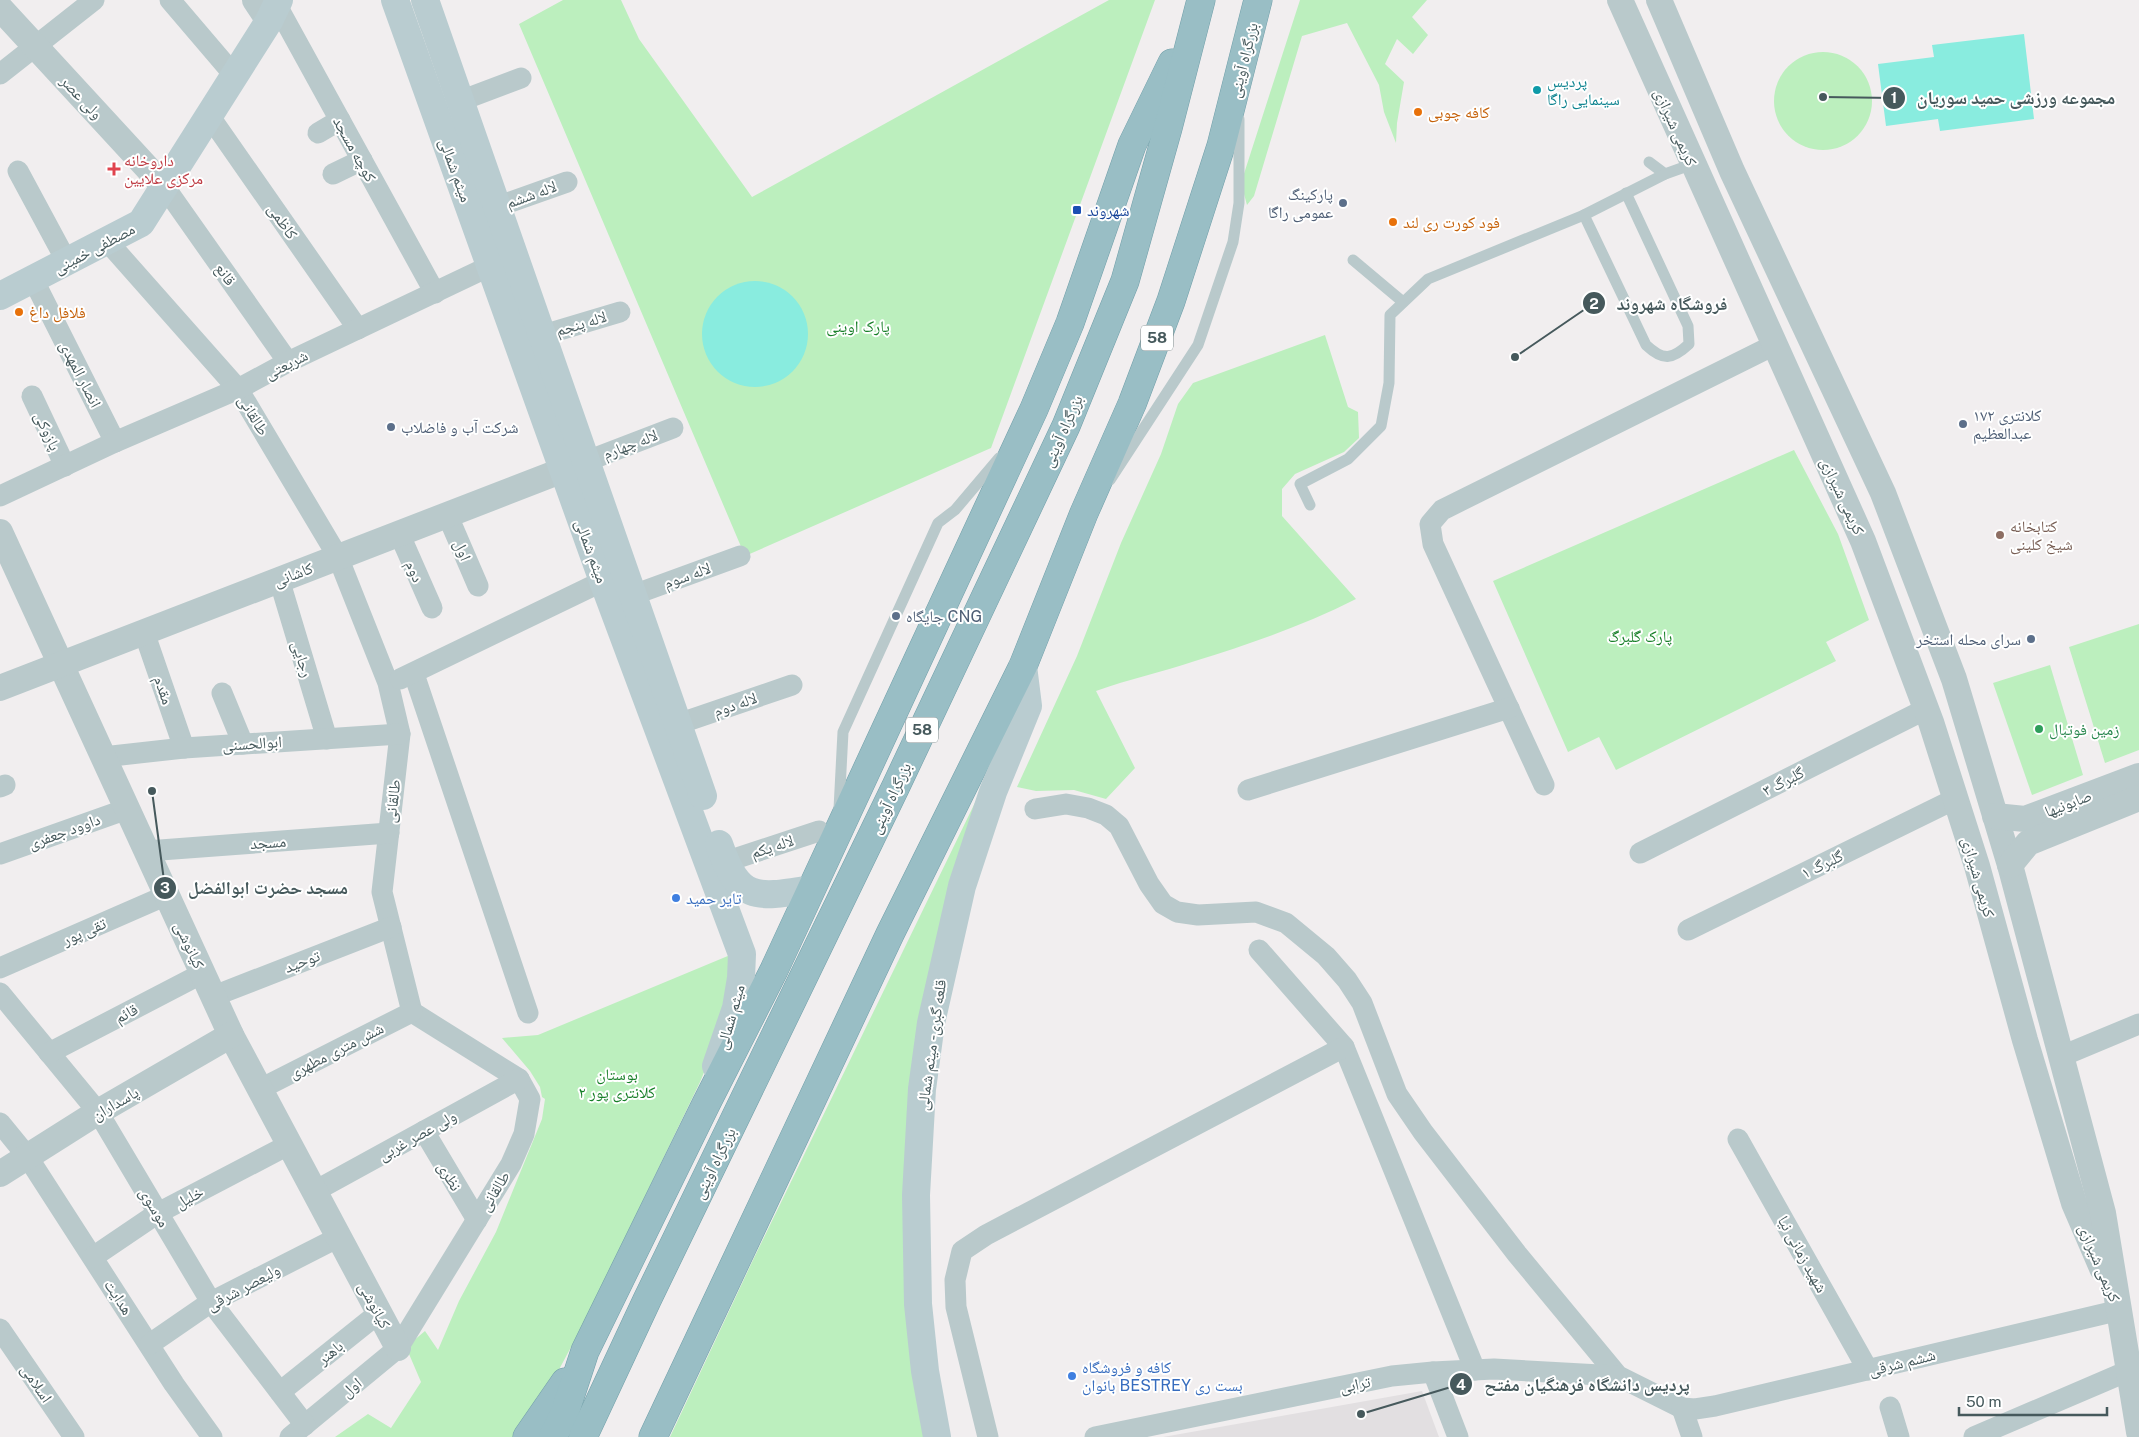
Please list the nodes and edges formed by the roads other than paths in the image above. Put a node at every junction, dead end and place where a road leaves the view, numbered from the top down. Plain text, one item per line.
1 (94, 0) edge
2 (170, 0) edge
3 (395, 0) edge
4 (425, 0) edge
5 (1258, 0) edge
6 (1620, 0) edge
7 (1659, 0) edge
8 (1199, 5) edge
9 (270, 6) edge
10 (0, 8) edge
11 (36, 47) junction
12 (0, 74) edge
13 (234, 75) junction
14 (521, 78) dead end
15 (1238, 78) junction
16 (460, 101) junction
17 (208, 114) junction
18 (340, 120) junction
19 (318, 133) dead end
20 (362, 160) junction
21 (1649, 162) dead end
22 (1693, 164) junction
23 (18, 171) dead end
24 (333, 174) dead end
25 (1665, 174) junction
26 (567, 182) dead end
27 (164, 186) junction
28 (1626, 193) junction
29 (496, 207) junction
30 (1584, 215) junction
31 (107, 241) junction
32 (1353, 260) dead end
33 (67, 262) junction
34 (490, 266) junction
35 (33, 279) junction
36 (1, 293) edge
37 (435, 293) junction
38 (1403, 302) junction
39 (620, 312) dead end
40 (358, 329) junction
41 (543, 335) junction
42 (1774, 345) junction
43 (288, 362) junction
44 (238, 389) junction
45 (32, 396) dead end
46 (1034, 409) junction
47 (673, 428) dead end
48 (116, 442) junction
49 (1859, 442) junction
50 (1826, 458) junction
51 (65, 466) junction
52 (575, 466) junction
53 (0, 496) edge
54 (1310, 505) dead end
55 (1084, 513) junction
56 (447, 514) junction
57 (0, 532) edge
58 (398, 533) junction
59 (740, 556) dead end
60 (338, 557) junction
61 (5, 559) edge
62 (279, 580) junction
63 (602, 581) junction
64 (478, 586) dead end
65 (633, 594) junction
66 (432, 608) dead end
67 (144, 632) junction
68 (61, 665) junction
69 (1023, 666) junction
70 (414, 674) junction
71 (388, 683) junction
72 (792, 685) dead end
73 (0, 688) edge
74 (222, 693) dead end
75 (1509, 708) junction
76 (1926, 709) junction
77 (678, 724) junction
78 (400, 734) junction
79 (326, 739) junction
80 (243, 744) junction
81 (184, 748) junction
82 (104, 757) junction
83 (2139, 776) edge
84 (1544, 785) dead end
85 (1248, 790) dead end
86 (2139, 798) edge
87 (1955, 799) junction
88 (127, 809) junction
89 (1036, 809) dead end
90 (1995, 816) junction
91 (2062, 818) junction
92 (828, 830) junction
93 (389, 834) junction
94 (147, 851) junction
95 (1640, 853) dead end
96 (0, 854) edge
97 (725, 862) junction
98 (2010, 865) junction
99 (810, 889) junction
100 (167, 895) junction
101 (390, 927) junction
102 (1688, 930) dead end
103 (1259, 950) dead end
104 (0, 968) edge
105 (203, 973) junction
106 (0, 993) edge
107 (214, 996) junction
108 (412, 1012) junction
109 (528, 1013) dead end
110 (2139, 1024) edge
111 (231, 1034) junction
112 (1344, 1047) junction
113 (49, 1053) junction
114 (2062, 1056) junction
115 (519, 1079) junction
116 (260, 1089) junction
117 (706, 1104) junction
118 (98, 1112) junction
119 (0, 1123) edge
120 (424, 1132) junction
121 (1738, 1139) dead end
122 (290, 1144) junction
123 (27, 1156) junction
124 (0, 1174) edge
125 (315, 1191) junction
126 (158, 1214) junction
127 (477, 1220) junction
128 (339, 1237) junction
129 (93, 1257) junction
130 (212, 1302) junction
131 (2130, 1307) edge
132 (380, 1312) junction
133 (0, 1328) edge
134 (150, 1344) junction
135 (398, 1348) junction
136 (586, 1352) junction
137 (1475, 1370) junction
138 (1868, 1370) junction
139 (2128, 1371) junction
140 (1433, 1372) junction
141 (1618, 1376) junction
142 (280, 1392) junction
143 (1890, 1407) dead end
144 (1682, 1408) junction
145 (297, 1431) edge
146 (2139, 1432) edge
147 (74, 1437) edge
148 (212, 1437) edge
149 (527, 1437) edge
150 (553, 1437) edge
151 (583, 1437) edge
152 (653, 1437) edge
153 (937, 1437) edge
154 (988, 1437) edge
155 (1096, 1437) edge
156 (1458, 1437) edge
157 (1692, 1437) edge
158 (1899, 1437) edge
159 (1974, 1437) edge

1 - 11 street
2 - 13 street
3 - 34 main road, میثم شمالی
4 - 16 main road, میثم شمالی
5 - 15 highway, بزرگراه آوینی / 58
6 - 22 street, کریمی شیرازی
7 - 49 street, کریمی شیرازی
8 - 46 highway
8 - 151 highway, بزرگراه آوینی / 58
9 - 13 main road, مصطفی خمینی
9 - 18 street, کوچه مسجد
10 - 11 street, ولی عصر
11 - 12 street
11 - 27 street, ولی عصر
13 - 17 main road, مصطفی خمینی
14 - 16 street
15 - 55 highway, بزرگراه آوینی / 58
15 - 55 lane
16 - 29 main road, میثم شمالی
17 - 27 main road, مصطفی خمینی
17 - 40 street, کاظمی
18 - 19 street
18 - 20 street, کوچه مسجد
20 - 24 street
20 - 37 street, کوچه مسجد
21 - 25 lane
22 - 25 lane
22 - 42 street, کریمی شیرازی
23 - 33 street
25 - 28 lane
26 - 29 street, لاله ششم
27 - 31 main road, مصطفی خمینی
27 - 43 street, قانع
28 - 30 lane
28 - 30 lane
29 - 41 main road, میثم شمالی
30 - 38 lane
31 - 33 main road, مصطفی خمینی
31 - 44 street, طالقانی
32 - 38 lane
33 - 35 main road, مصطفی خمینی
34 - 37 street, شریعتی
34 - 52 main road, میثم شمالی
35 - 36 main road, مصطفی خمینی
35 - 48 street, انصار المهدی
37 - 40 street, شریعتی
38 - 54 lane
39 - 41 street, لاله پنجم
40 - 43 street, شریعتی
41 - 52 main road, میثم شمالی
42 - 50 street, کریمی شیرازی
42 - 75 street
43 - 44 street, شریعتی
44 - 48 street, شریعتی
44 - 60 street, طالقانی
45 - 51 street, پازوکی
46 - 92 highway
46 - 92 lane
47 - 52 street, لاله چهارم
48 - 51 street, شریعتی
49 - 50 street
49 - 90 street, کریمی شیرازی
50 - 76 street, کریمی شیرازی
51 - 53 street, شریعتی
52 - 56 street, کاشانی
52 - 63 main road, میثم شمالی
52 - 65 main road, میثم شمالی
55 - 69 highway, بزرگراه آوینی / 58
56 - 58 street, کاشانی
56 - 64 street, اول
57 - 61 street, کیانوشی
58 - 60 street, کاشانی
58 - 66 street, دوم
59 - 65 street, لاله سوم
60 - 62 street, کاشانی
60 - 71 street, طالقانی
61 - 68 street, کیانوشی
62 - 67 street, کاشانی
62 - 79 street, رجایی
63 - 70 street
63 - 117 main road, میثم شمالی
65 - 77 main road, میثم شمالی
67 - 68 street, کاشانی
67 - 81 street, مقدم
68 - 73 street, کاشانی
68 - 82 street, کیانوشی
69 - 152 highway, بزرگراه آوینی / 58
69 - 153 main road, قلعه گبری - میثم شمالی
70 - 71 street
70 - 109 street
71 - 78 street, طالقانی
72 - 77 street, لاله دوم
74 - 80 street
75 - 84 street
75 - 85 street
76 - 87 street, کریمی شیرازی
76 - 95 street, گلبرگ ۳
77 - 97 main road, میثم شمالی
78 - 79 street, ابوالحسنی
78 - 93 street, طالقانی
79 - 80 street, ابوالحسنی
80 - 81 street, ابوالحسنی
81 - 82 street, ابوالحسنی
82 - 88 street, کیانوشی
83 - 91 street, صابونیها
86 - 91 street, صابونیها
87 - 102 street, گلبرگ ۱
87 - 131 street, کریمی شیرازی
88 - 94 street, کیانوشی
88 - 96 street, داوود جعفری
89 - 141 street
90 - 91 street, صابونیها
90 - 98 street, کریمی شیرازی
91 - 98 street, صابونیها
92 - 97 street, لاله یکم
92 - 99 highway
93 - 94 street, مسجد
93 - 101 street, طالقانی
94 - 100 street, کیانوشی
97 - 99 main road, میثم شمالی
98 - 114 street, کریمی شیرازی
99 - 117 highway
100 - 104 street, تقی پور
100 - 105 street, کیانوشی
101 - 107 street, توحید
101 - 108 street, طالقانی
103 - 112 street
105 - 107 street, کیانوشی
105 - 113 street, قائم
106 - 113 street, موسوی
107 - 111 street, کیانوشی
108 - 115 street
108 - 116 street, شش متری مطهری
110 - 114 street
111 - 116 street, کیانوشی
111 - 118 street, پاسداران
112 - 137 street
112 - 154 street
113 - 118 street, موسوی
114 - 131 street, کریمی شیرازی
115 - 120 street, ولی عصر غربی
115 - 127 street, طالقانی
116 - 122 street, کیانوشی
117 - 136 highway
118 - 123 street, پاسداران
118 - 126 street, موسوی
119 - 123 street, هدایت
120 - 125 street, ولی عصر غربی
120 - 127 street, نظری
121 - 138 street, شهید زمانی نیا
122 - 125 street, کیانوشی
122 - 126 street, خلیل
123 - 124 street, پاسداران
123 - 129 street, هدایت
125 - 128 street, کیانوشی
126 - 129 street, خلیل
126 - 130 street, موسوی
127 - 135 street, طالقانی
128 - 130 street, ولیعصر شرقی
128 - 132 street, کیانوشی
129 - 134 street, هدایت
130 - 134 street, ولیعصر شرقی
130 - 142 street, موسوی
131 - 138 street, ششم شرقی
131 - 139 street
132 - 135 street, کیانوشی
132 - 142 street, باهنر
133 - 147 street, اسلامی
134 - 148 street, هدایت
135 - 145 street, اول
136 - 149 highway
136 - 150 highway
137 - 140 street, ترابی
137 - 141 street, ترابی
138 - 144 street, ششم شرقی
139 - 146 street
139 - 159 street
140 - 155 street, ترابی
140 - 156 street
141 - 144 street
142 - 145 street, موسوی
143 - 158 street
144 - 157 street

